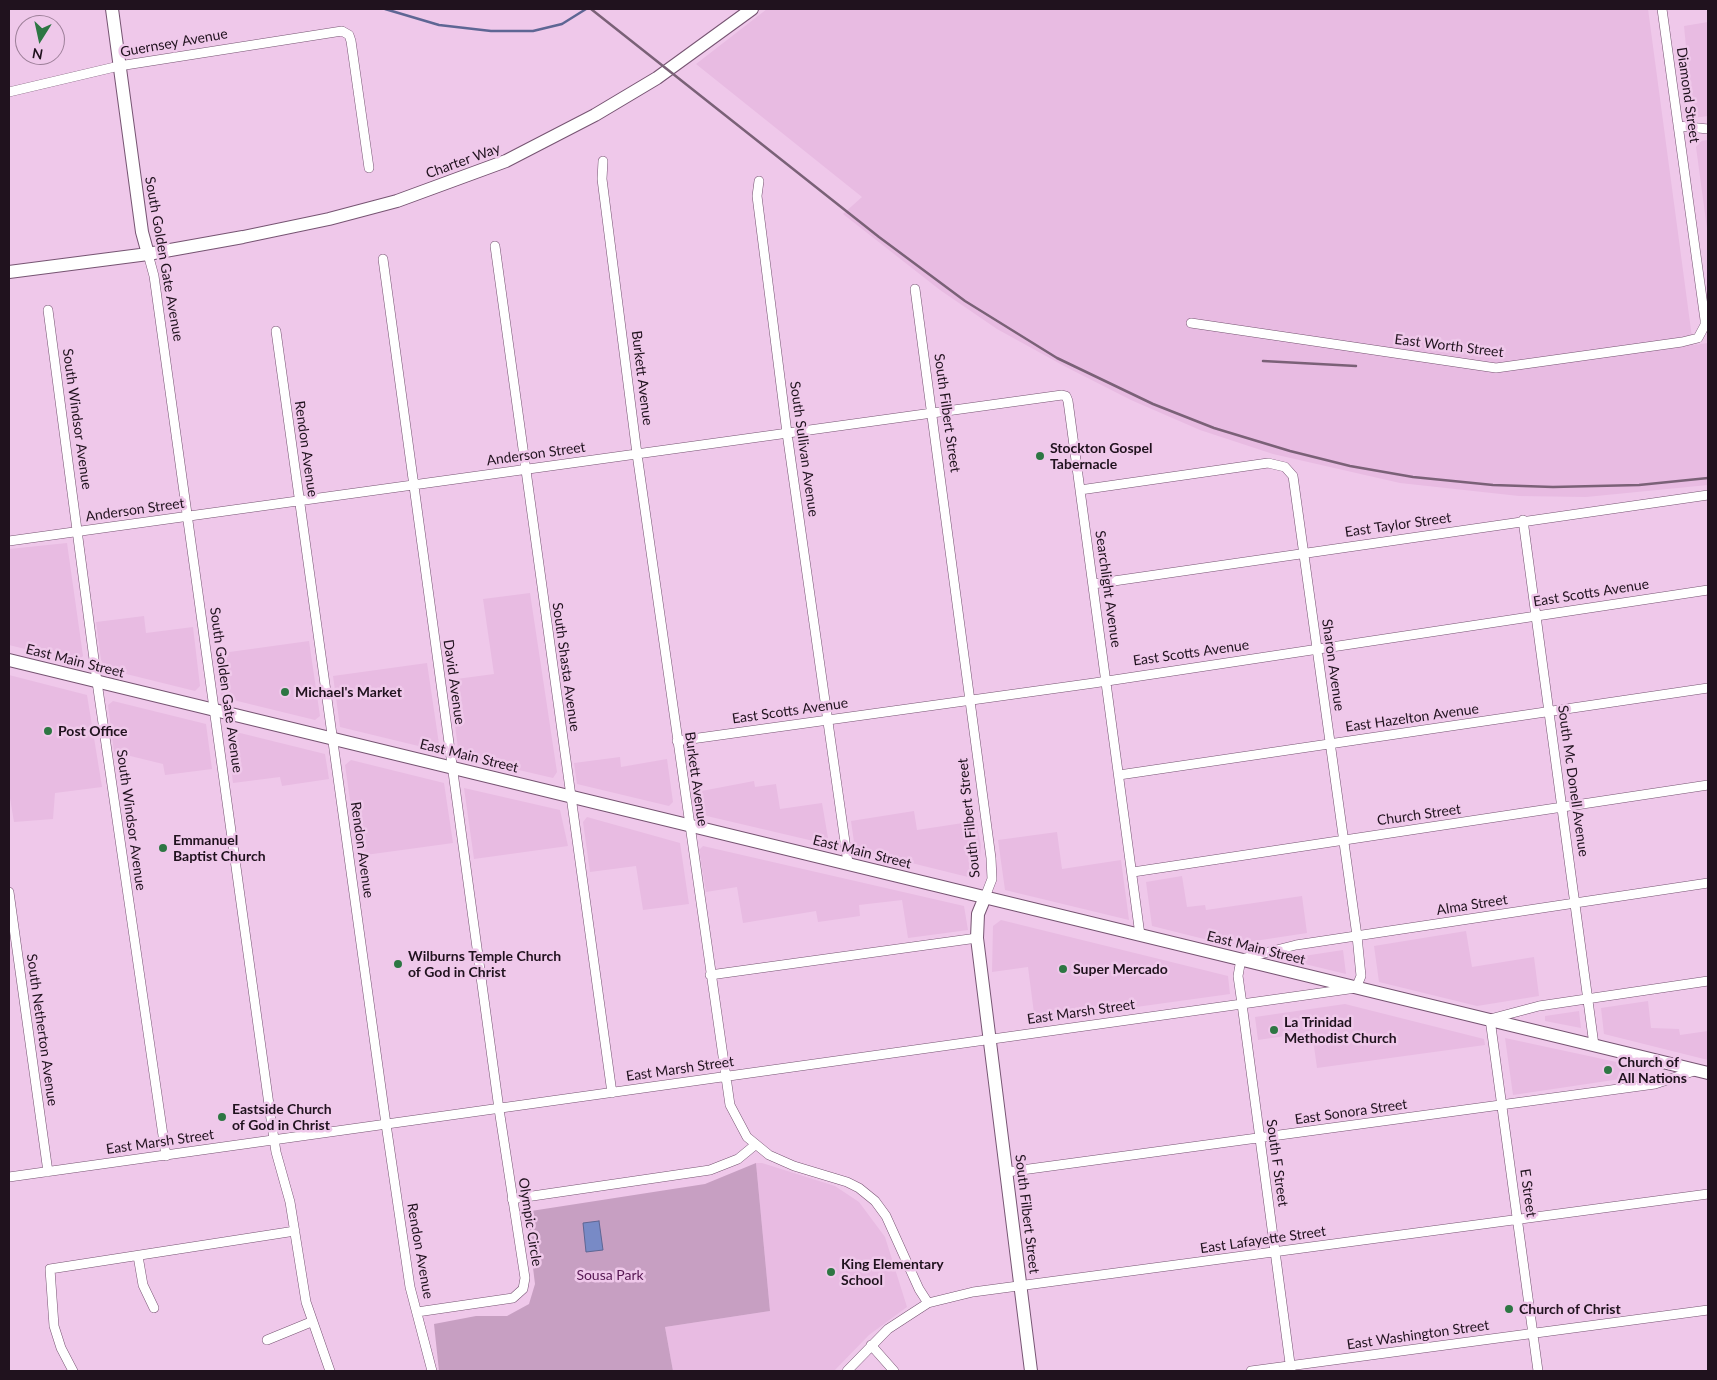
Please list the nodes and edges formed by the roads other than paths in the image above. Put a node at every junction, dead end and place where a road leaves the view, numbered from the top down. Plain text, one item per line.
1 (112, 9) edge
2 (752, 9) edge
3 (1662, 9) edge
4 (119, 66) junction
5 (9, 92) edge
6 (1679, 126) junction
7 (1708, 129) edge
8 (603, 161) dead end
9 (369, 168) dead end
10 (759, 181) dead end
11 (495, 246) dead end
12 (148, 254) junction
13 (383, 259) dead end
14 (9, 272) edge
15 (915, 289) dead end
16 (48, 310) dead end
17 (1190, 322) dead end
18 (276, 331) dead end
19 (1702, 334) joint
20 (1066, 396) joint
21 (932, 413) junction
22 (788, 433) junction
23 (637, 454) junction
24 (525, 470) junction
25 (413, 485) junction
26 (1080, 490) junction
27 (1708, 495) edge
28 (300, 501) junction
29 (187, 517) junction
30 (1523, 520) junction
31 (79, 531) junction
32 (9, 541) edge
33 (1304, 553) junction
34 (1093, 584) junction
35 (1708, 590) edge
36 (1536, 616) junction
37 (1317, 649) junction
38 (9, 660) edge
39 (1106, 680) junction
40 (97, 682) junction
41 (1708, 688) edge
42 (969, 700) junction
43 (214, 710) junction
44 (1549, 712) junction
45 (827, 720) junction
46 (333, 738) junction
47 (677, 741) junction
48 (1330, 744) junction
49 (452, 767) junction
50 (1120, 775) junction
51 (1708, 786) edge
52 (571, 796) junction
53 (1563, 807) junction
54 (689, 824) junction
55 (1343, 840) junction
56 (848, 863) junction
57 (1133, 872) junction
58 (1708, 883) edge
59 (9, 892) edge
60 (985, 897) junction
61 (1575, 903) junction
62 (1140, 935) junction
63 (1356, 936) junction
64 (977, 938) junction
65 (1241, 959) junction
66 (710, 975) junction
67 (1708, 981) edge
68 (1356, 988) junction
69 (1589, 999) junction
70 (1242, 1004) junction
71 (1490, 1019) junction
72 (990, 1039) junction
73 (1594, 1045) junction
74 (1703, 1072) edge
75 (724, 1077) junction
76 (612, 1092) junction
77 (1502, 1105) junction
78 (499, 1108) junction
79 (386, 1124) junction
80 (1259, 1138) junction
81 (274, 1140) junction
82 (755, 1145) junction
83 (166, 1156) junction
84 (48, 1172) junction
85 (1006, 1172) junction
86 (9, 1178) edge
87 (1708, 1194) edge
88 (512, 1199) junction
89 (1518, 1219) junction
90 (295, 1231) junction
91 (1275, 1252) junction
92 (138, 1256) junction
93 (1021, 1286) junction
94 (928, 1303) junction
95 (154, 1308) dead end
96 (1708, 1310) edge
97 (417, 1312) junction
98 (311, 1322) junction
99 (1533, 1333) junction
100 (266, 1340) dead end
101 (871, 1345) junction
102 (1291, 1369) edge
103 (72, 1371) edge
104 (330, 1371) edge
105 (432, 1371) edge
106 (847, 1371) edge
107 (894, 1371) edge
108 (1031, 1371) edge
109 (1251, 1371) edge
110 (1538, 1371) edge

1 - 4 main road, South Golden Gate Avenue
2 - 12 main road, Charter Way
3 - 6 street, Diamond Street
4 - 5 street, Guernsey Avenue
4 - 9 street, Guernsey Avenue
4 - 12 main road, South Golden Gate Avenue
6 - 7 street
6 - 19 street, Diamond Street
8 - 23 street, Burkett Avenue
10 - 22 street, South Sullivan Avenue
11 - 24 street, South Shasta Avenue
12 - 14 main road, Charter Way
12 - 29 street, South Golden Gate Avenue
13 - 25 street, David Avenue
15 - 21 street, South Filbert Street
16 - 31 street, South Windsor Avenue
17 - 19 street, East Worth Street
18 - 28 street, Rendon Avenue
20 - 21 street, Anderson Street
20 - 26 street, Searchlight Avenue
21 - 22 street, Anderson Street
21 - 42 street, South Filbert Street
22 - 23 street, Anderson Street
22 - 45 street, South Sullivan Avenue
23 - 24 street, Anderson Street
23 - 47 street, Burkett Avenue
24 - 25 street, Anderson Street
24 - 52 street, South Shasta Avenue
25 - 28 street, Anderson Street
25 - 49 street, David Avenue
26 - 33 street, Sharon Avenue
26 - 34 street, Searchlight Avenue
27 - 30 street, East Taylor Street
28 - 29 street, Anderson Street
28 - 46 street, Rendon Avenue
29 - 31 street, Anderson Street
29 - 43 street, South Golden Gate Avenue
30 - 33 street, East Taylor Street
30 - 36 street, South Mc Donell Avenue
31 - 32 street, Anderson Street
31 - 40 street, South Windsor Avenue
33 - 34 street, East Taylor Street
33 - 37 street, Sharon Avenue
34 - 39 street, Searchlight Avenue
35 - 36 street, East Scotts Avenue
36 - 37 street, East Scotts Avenue
36 - 44 street, South Mc Donell Avenue
37 - 39 street, East Scotts Avenue
37 - 48 street, Sharon Avenue
38 - 40 main road, East Main Street
39 - 42 street, East Scotts Avenue
39 - 50 street, Searchlight Avenue
40 - 43 main road, East Main Street
40 - 83 street, South Windsor Avenue
41 - 44 street, East Hazelton Avenue
42 - 45 street, East Scotts Avenue
42 - 60 street, South Filbert Street
43 - 46 main road, East Main Street
43 - 81 street, South Golden Gate Avenue
44 - 48 street, East Hazelton Avenue
44 - 53 street, South Mc Donell Avenue
45 - 47 street, East Scotts Avenue
45 - 56 street, South Sullivan Avenue
46 - 49 main road, East Main Street
46 - 79 street, Rendon Avenue
47 - 54 street, Burkett Avenue
48 - 50 street, East Hazelton Avenue
48 - 55 street, Sharon Avenue
49 - 52 main road, East Main Street
49 - 78 street, David Avenue
50 - 57 street, Searchlight Avenue
51 - 53 street, Church Street
52 - 54 main road, East Main Street
52 - 76 street, South Shasta Avenue
53 - 55 street, Church Street
53 - 61 street, South Mc Donell Avenue
54 - 56 main road, East Main Street
54 - 66 street, Burkett Avenue
55 - 57 street, Church Street
55 - 63 street, Sharon Avenue
56 - 60 main road, East Main Street
57 - 62 street, Searchlight Avenue
58 - 61 street, Alma Street
59 - 84 street, South Netherton Avenue
60 - 62 main road, East Main Street
60 - 64 main road, South Filbert Street
61 - 63 street, Alma Street
61 - 69 street, South Mc Donell Avenue
62 - 65 main road, East Main Street
63 - 65 street, Alma Street
63 - 68 street, Sharon Avenue
64 - 66 street
64 - 72 main road, South Filbert Street
65 - 68 main road, East Main Street
65 - 70 street, South F Street
66 - 75 street, Burkett Avenue
67 - 69 street
68 - 70 street, East Marsh Street
68 - 71 main road, East Main Street
69 - 71 street
69 - 73 street, South Mc Donell Avenue
70 - 72 street, East Marsh Street
70 - 80 street, South F Street
71 - 73 main road, East Main Street
71 - 77 street, E Street
72 - 75 street, East Marsh Street
72 - 85 main road, South Filbert Street
73 - 74 main road, East Main Street
74 - 77 street, East Sonora Street
75 - 76 street, East Marsh Street
75 - 82 street, Burkett Avenue
76 - 78 street, East Marsh Street
77 - 80 street, East Sonora Street
77 - 89 street, E Street
78 - 79 street, East Marsh Street
78 - 88 street, Olympic Circle
79 - 81 street, East Marsh Street
79 - 97 street, Rendon Avenue
80 - 85 street, East Sonora Street
80 - 91 street, South F Street
81 - 83 street, East Marsh Street
81 - 90 street, South Golden Gate Avenue
82 - 88 street
82 - 94 street, Burkett Avenue
83 - 84 street, East Marsh Street
84 - 86 street, East Marsh Street
85 - 93 main road, South Filbert Street
87 - 89 street, East Lafayette Street
88 - 97 street, Olympic Circle
89 - 91 street, East Lafayette Street
89 - 99 street, E Street
90 - 92 street
90 - 98 street, South Golden Gate Avenue
91 - 93 street, East Lafayette Street
91 - 102 street, South F Street
92 - 95 street
92 - 103 street
93 - 94 street, East Lafayette Street
93 - 108 main road, South Filbert Street
94 - 101 street, East Lafayette Street
96 - 99 street, East Washington Street
97 - 105 street, Rendon Avenue
98 - 100 street
98 - 104 street, South Golden Gate Avenue
99 - 102 street, East Washington Street
99 - 110 street, E Street
101 - 106 street, East Lafayette Street
101 - 107 street
102 - 109 street, East Washington Street

